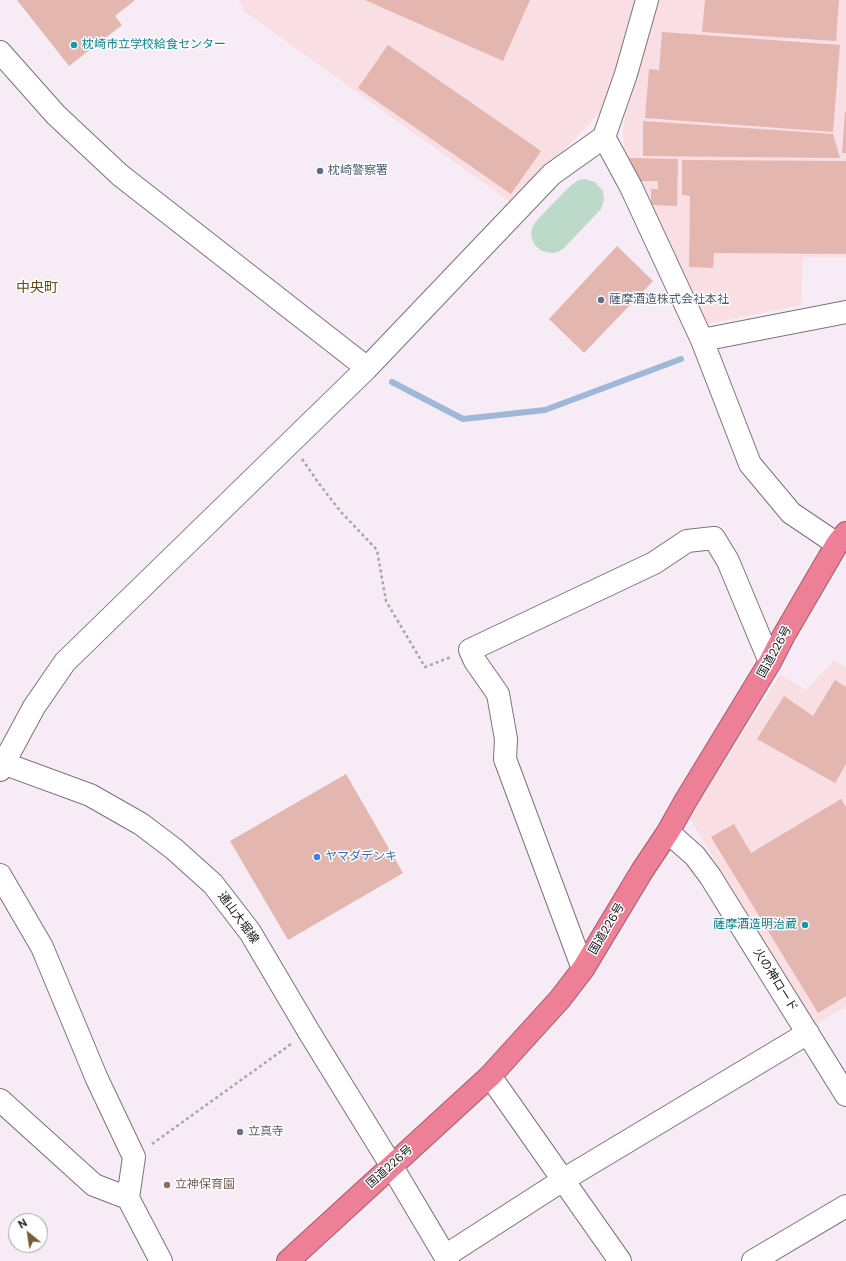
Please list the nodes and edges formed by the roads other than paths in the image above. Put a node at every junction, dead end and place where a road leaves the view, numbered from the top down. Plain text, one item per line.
1 (647, 0) edge
2 (0, 52) edge
3 (604, 137) junction
4 (846, 312) edge
5 (702, 340) junction
6 (367, 368) junction
7 (841, 539) edge
8 (770, 662) junction
9 (1, 765) edge
10 (668, 832) junction
11 (0, 875) edge
12 (583, 969) junction
13 (808, 1033) junction
14 (490, 1076) junction
15 (846, 1095) edge
16 (0, 1100) edge
17 (391, 1165) junction
18 (563, 1180) junction
19 (128, 1198) junction
20 (846, 1206) edge
21 (447, 1258) edge
22 (161, 1261) edge
23 (288, 1261) edge
24 (620, 1261) edge
25 (753, 1261) edge

1 - 3 street
2 - 6 street
3 - 5 street
3 - 6 street
4 - 5 street
5 - 7 street
6 - 9 street
7 - 8 highway, 国道226号
8 - 10 highway, 国道226号
8 - 12 street
9 - 17 street, 通山大堀線
10 - 12 highway, 国道226号
10 - 13 street, 火の神ロード
11 - 19 street
12 - 14 highway, 国道226号
13 - 15 street, 火の神ロード
13 - 18 street
14 - 17 highway, 国道226号
14 - 18 street
16 - 19 street
17 - 21 street, 通山大堀線
17 - 23 highway, 国道226号
18 - 21 street
18 - 24 street
19 - 22 street
20 - 25 street

